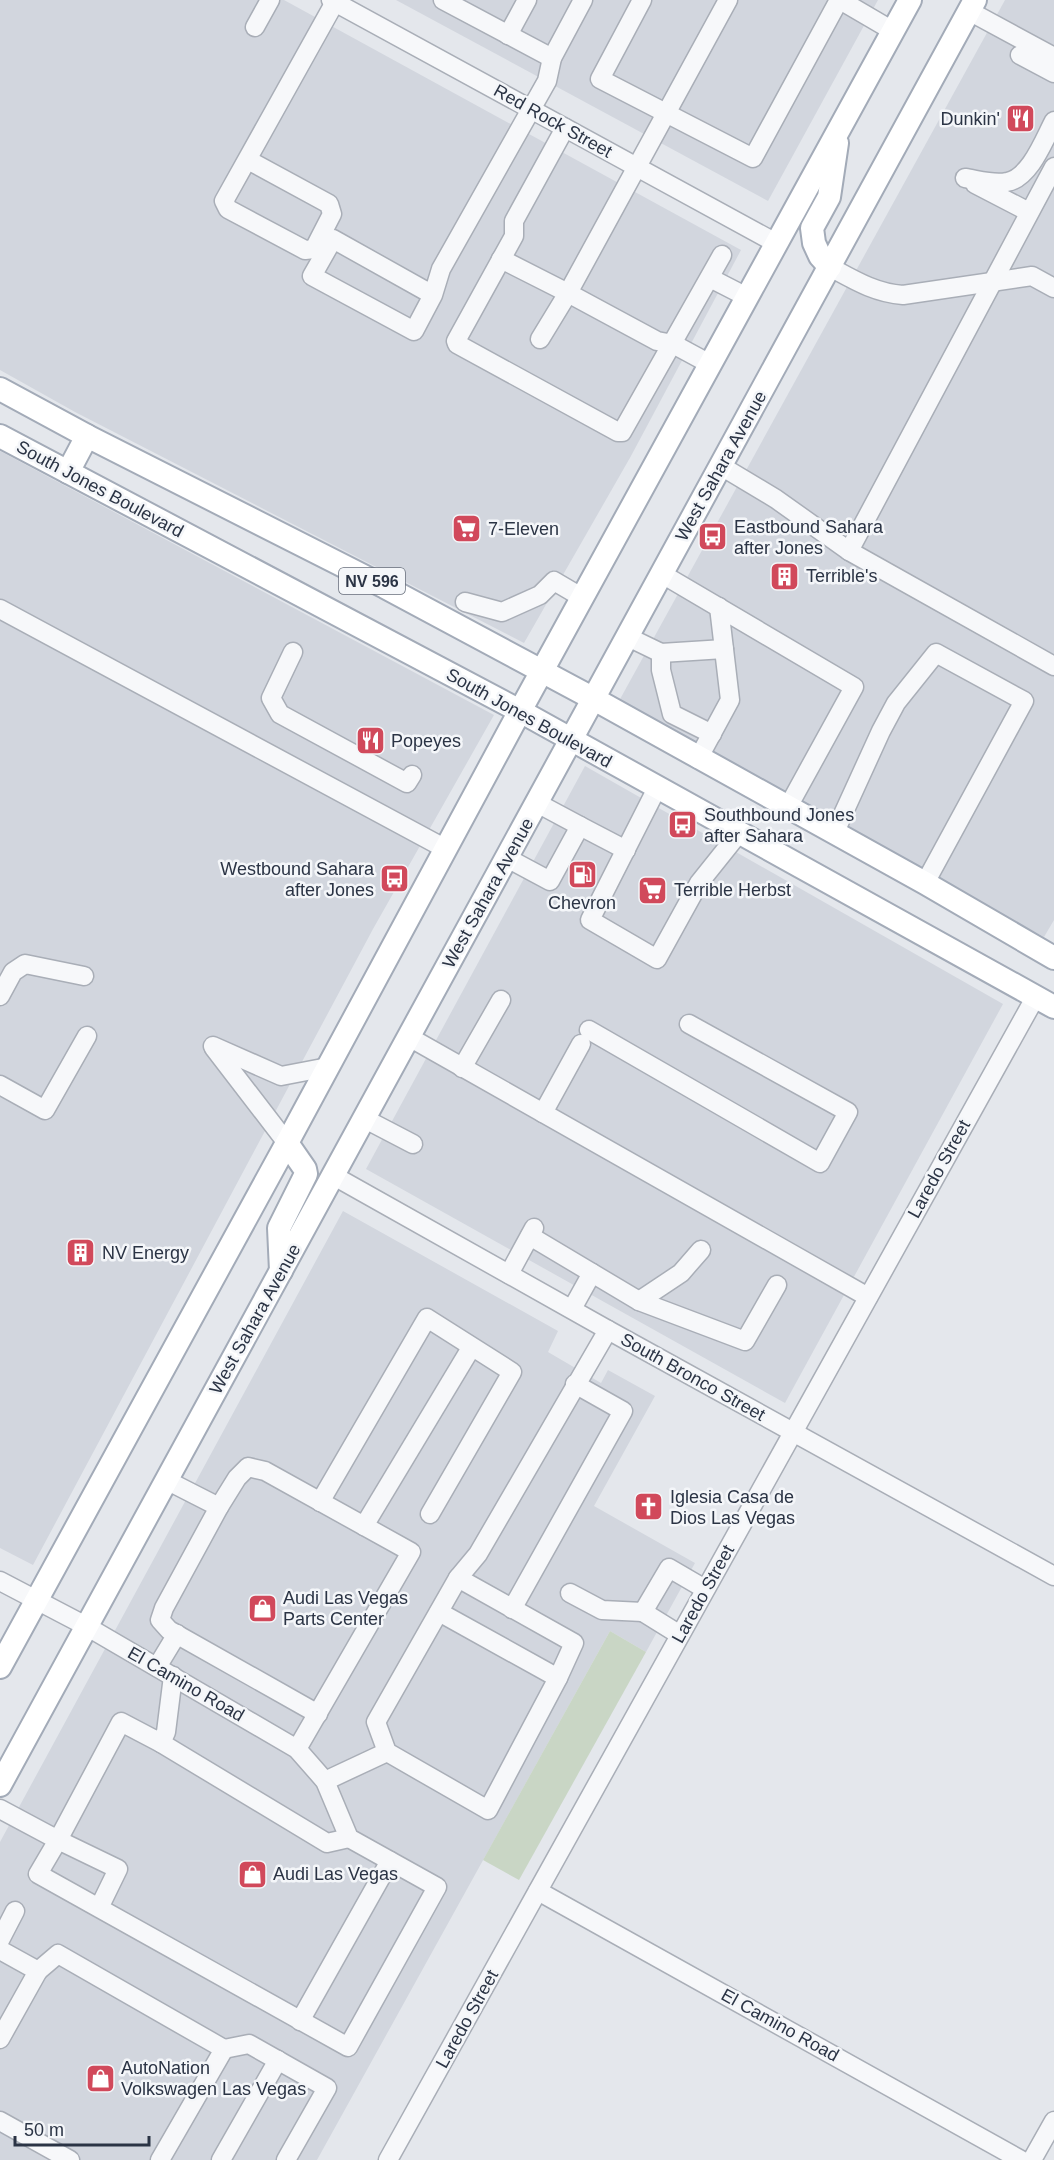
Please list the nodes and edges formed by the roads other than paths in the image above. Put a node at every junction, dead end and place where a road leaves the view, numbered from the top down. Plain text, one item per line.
1 (270, 0) edge
2 (443, 0) edge
3 (527, 0) edge
4 (583, 0) edge
5 (642, 0) edge
6 (728, 0) edge
7 (839, 0) edge
8 (333, 1) edge
9 (908, 1) edge
10 (466, 5) edge
11 (972, 5) edge
12 (255, 27) dead end
13 (893, 31) junction
14 (508, 35) junction
15 (1020, 55) dead end
16 (1054, 57) edge
17 (552, 58) junction
18 (1054, 73) edge
19 (531, 109) junction
20 (666, 114) junction
21 (1054, 121) edge
22 (840, 127) junction
23 (565, 128) junction
24 (248, 160) junction
25 (637, 167) junction
26 (1054, 167) edge
27 (1029, 212) junction
28 (776, 243) junction
29 (722, 255) dead end
30 (501, 259) junction
31 (830, 267) junction
32 (710, 278) junction
33 (991, 282) junction
34 (1054, 288) edge
35 (567, 293) junction
36 (433, 295) junction
37 (747, 297) junction
38 (540, 339) dead end
39 (673, 344) junction
40 (710, 364) junction
41 (0, 389) edge
42 (0, 436) edge
43 (87, 436) junction
44 (721, 466) junction
45 (68, 472) junction
46 (849, 551) junction
47 (662, 574) junction
48 (583, 598) junction
49 (465, 602) dead end
50 (719, 607) junction
51 (0, 609) edge
52 (628, 637) junction
53 (724, 649) junction
54 (293, 652) dead end
55 (661, 653) junction
56 (1054, 666) edge
57 (542, 672) junction
58 (594, 699) junction
59 (520, 711) junction
60 (712, 734) junction
61 (571, 741) junction
62 (698, 759) junction
63 (412, 775) dead end
64 (657, 788) junction
65 (537, 803) junction
66 (788, 807) junction
67 (580, 826) junction
68 (739, 833) junction
69 (834, 834) junction
70 (446, 849) junction
71 (626, 849) junction
72 (507, 858) junction
73 (925, 883) junction
74 (1054, 957) edge
75 (84, 976) dead end
76 (0, 996) edge
77 (1048, 998) edge
78 (501, 1000) dead end
79 (689, 1024) dead end
80 (87, 1036) dead end
81 (410, 1037) junction
82 (328, 1067) junction
83 (462, 1068) junction
84 (0, 1085) edge
85 (543, 1113) junction
86 (365, 1119) junction
87 (287, 1143) junction
88 (413, 1144) dead end
89 (334, 1176) junction
90 (701, 1250) dead end
91 (281, 1271) junction
92 (592, 1273) junction
93 (509, 1274) junction
94 (777, 1285) dead end
95 (868, 1297) junction
96 (639, 1301) junction
97 (572, 1309) junction
98 (608, 1330) junction
99 (471, 1348) junction
100 (575, 1384) junction
101 (793, 1432) junction
102 (166, 1480) junction
103 (320, 1502) junction
104 (219, 1507) junction
105 (430, 1514) dead end
106 (364, 1526) junction
107 (1054, 1576) edge
108 (458, 1578) junction
109 (0, 1581) edge
110 (705, 1589) junction
111 (570, 1593) dead end
112 (36, 1599) junction
113 (512, 1609) junction
114 (439, 1612) junction
115 (643, 1612) junction
116 (86, 1626) junction
117 (177, 1634) junction
118 (680, 1635) junction
119 (0, 1667) edge
120 (157, 1667) junction
121 (173, 1677) junction
122 (558, 1678) junction
123 (318, 1714) junction
124 (161, 1743) junction
125 (297, 1749) junction
126 (387, 1752) junction
127 (325, 1781) junction
128 (0, 1785) edge
129 (0, 1809) edge
130 (349, 1838) junction
131 (58, 1840) junction
132 (390, 1861) junction
133 (538, 1891) junction
134 (99, 1908) junction
135 (15, 1911) dead end
136 (0, 1940) edge
137 (0, 1950) edge
138 (38, 1971) junction
139 (300, 2021) junction
140 (0, 2039) edge
141 (224, 2049) junction
142 (278, 2060) junction
143 (0, 2121) edge
144 (1054, 2121) edge
145 (70, 2160) edge
146 (160, 2160) edge
147 (221, 2160) edge
148 (286, 2160) edge
149 (388, 2160) edge
150 (1021, 2160) edge
151 (1032, 2160) edge

1 - 12 street
2 - 10 street
3 - 14 street
4 - 17 street
5 - 20 street
6 - 20 street
7 - 13 street
7 - 20 street
8 - 19 street, Red Rock Street
8 - 24 street
9 - 13 main road
10 - 14 street
11 - 16 street
11 - 31 main road, West Sahara Avenue
13 - 22 main road
14 - 17 street
15 - 18 street
17 - 19 street
19 - 23 street, Red Rock Street
19 - 36 street
20 - 25 street
21 - 27 street
22 - 28 main road
22 - 31 main road
23 - 25 street, Red Rock Street
23 - 30 street
24 - 24 street
25 - 28 street, Red Rock Street
25 - 35 street
26 - 27 street
27 - 33 street
28 - 37 main road
29 - 32 street
30 - 35 street
30 - 39 street
31 - 33 street
31 - 44 main road, West Sahara Avenue
32 - 37 street
32 - 39 street
33 - 34 street
33 - 46 street
35 - 38 street
35 - 39 street
36 - 36 street
37 - 40 main road
39 - 40 street
40 - 48 main road
41 - 43 main road, NV 596
42 - 45 main road, South Jones Boulevard / NV 596
43 - 45 main road
43 - 57 main road, NV 596
44 - 46 street
44 - 47 main road, West Sahara Avenue
45 - 59 main road, South Jones Boulevard / NV 596
46 - 56 street
47 - 50 street
47 - 52 main road, West Sahara Avenue
48 - 49 street
48 - 57 main road
50 - 53 street
50 - 66 street
51 - 70 street
52 - 55 street
52 - 58 main road, West Sahara Avenue
53 - 55 street
53 - 60 street
54 - 63 street
55 - 60 street
57 - 58 main road, NV 596
57 - 59 main road
58 - 61 main road, West Sahara Avenue
58 - 62 main road
59 - 61 main road, South Jones Boulevard / NV 596
59 - 70 main road
60 - 62 street
61 - 64 main road, South Jones Boulevard
61 - 65 main road, West Sahara Avenue
62 - 66 main road
64 - 68 main road, South Jones Boulevard
64 - 71 street
65 - 67 street
65 - 72 main road, West Sahara Avenue
66 - 69 main road
67 - 71 street
67 - 72 street
68 - 71 street
68 - 77 main road, South Jones Boulevard
69 - 73 main road
69 - 73 street
70 - 82 main road
72 - 81 main road, West Sahara Avenue
73 - 74 main road
75 - 76 street
77 - 95 street, Laredo Street
78 - 83 street
79 - 85 street
80 - 84 street
81 - 83 street
81 - 86 main road, West Sahara Avenue
82 - 87 main road
82 - 87 street
83 - 85 street
85 - 95 street
86 - 88 street
86 - 89 main road, West Sahara Avenue
87 - 91 main road
87 - 112 main road
89 - 91 main road, West Sahara Avenue
89 - 93 street, South Bronco Street
90 - 96 street
91 - 102 main road, West Sahara Avenue
92 - 93 street
92 - 96 street
92 - 97 street
93 - 97 street, South Bronco Street
94 - 96 street
95 - 101 street, Laredo Street
97 - 98 street, South Bronco Street
98 - 100 street
98 - 101 street, South Bronco Street
99 - 103 street
99 - 105 street
99 - 106 street
100 - 108 street
100 - 113 street
101 - 107 street, South Bronco Street
101 - 110 street, Laredo Street
102 - 104 street
102 - 116 main road, West Sahara Avenue
103 - 104 street
103 - 106 street
104 - 117 street
106 - 123 street
108 - 113 street
108 - 114 street
109 - 112 street, El Camino Road
110 - 115 street
110 - 118 street, Laredo Street
111 - 115 street
112 - 116 street, El Camino Road
112 - 119 main road
113 - 122 street
114 - 122 street
114 - 126 street
115 - 118 street
116 - 120 street, El Camino Road
116 - 128 main road, West Sahara Avenue
117 - 120 street
117 - 123 street
118 - 133 street, Laredo Street
120 - 121 street, El Camino Road
121 - 124 street
121 - 125 street, El Camino Road
122 - 126 street
123 - 125 street
124 - 130 street
124 - 131 street
125 - 127 street, El Camino Road
126 - 127 street
127 - 130 street, El Camino Road
129 - 131 street
130 - 132 street
131 - 134 street
131 - 134 street
132 - 139 street
132 - 139 street
133 - 149 street, Laredo Street
133 - 150 street, El Camino Road
134 - 139 street
135 - 136 street
137 - 138 street
138 - 140 street
138 - 141 street
141 - 142 street
141 - 146 street
142 - 147 street
142 - 148 street
143 - 145 street
144 - 151 street

